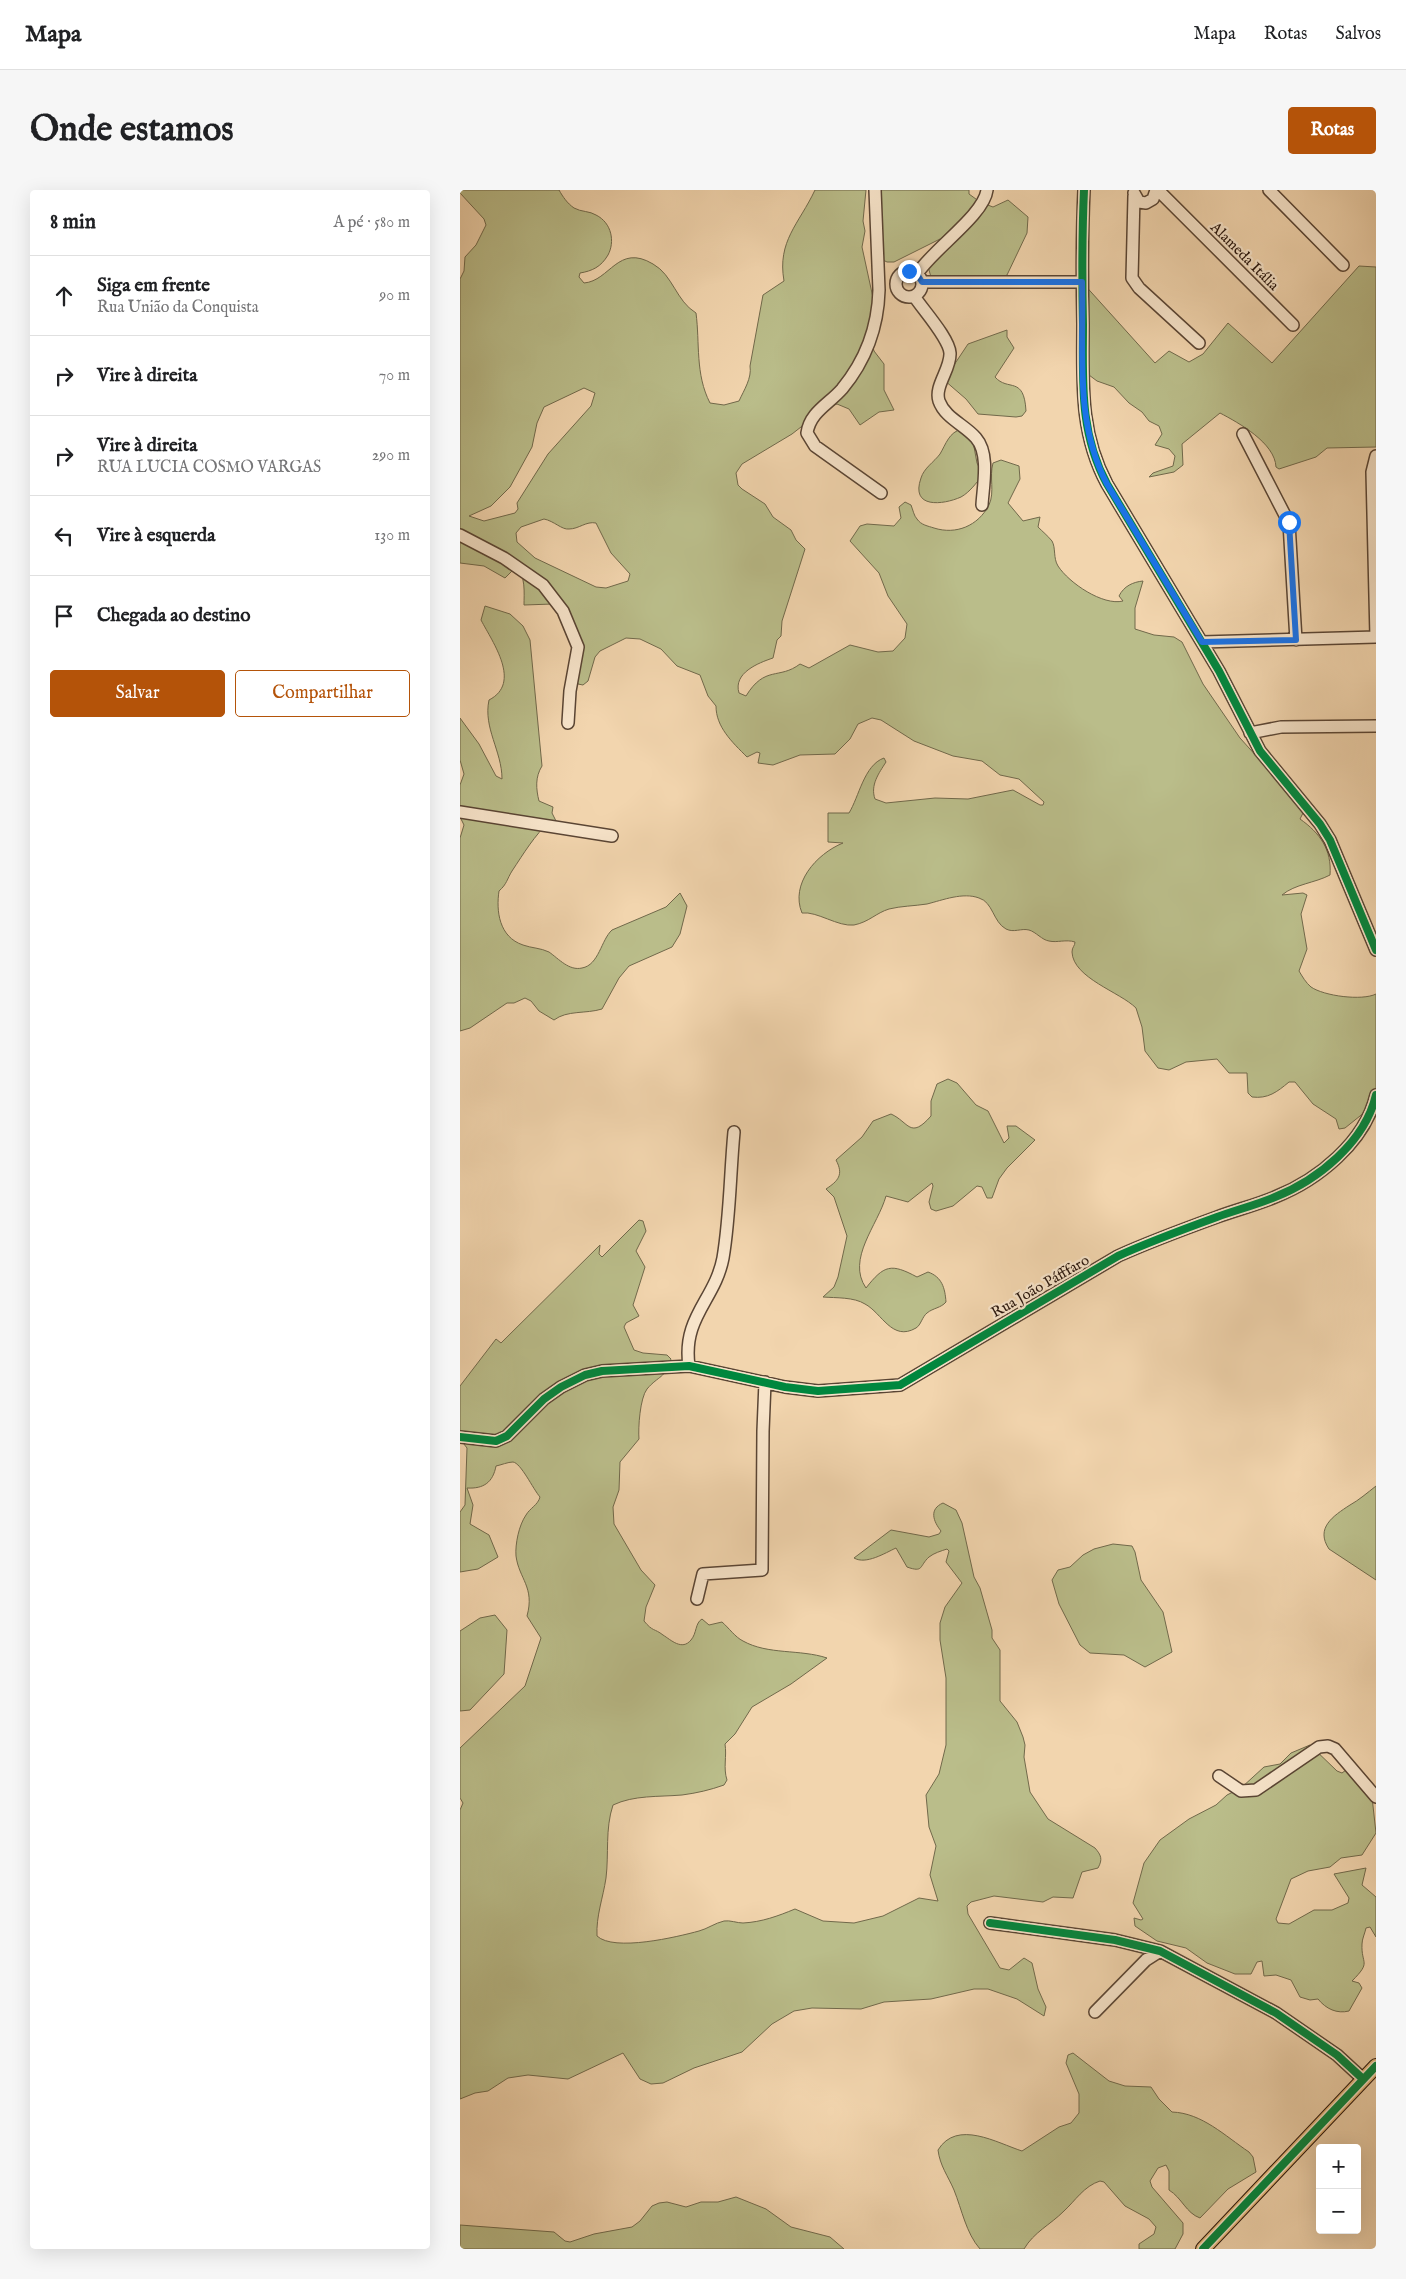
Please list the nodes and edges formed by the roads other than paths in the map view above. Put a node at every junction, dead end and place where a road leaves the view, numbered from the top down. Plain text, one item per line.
1 (875, 190) edge
2 (987, 190) edge
3 (1084, 190) edge
4 (1270, 190) edge
5 (1134, 193) edge
6 (1153, 196) edge
7 (1134, 228) junction
8 (1343, 265) dead end
9 (919, 278) junction
10 (1082, 282) junction
11 (897, 286) junction
12 (879, 290) junction
13 (914, 296) junction
14 (1292, 325) dead end
15 (1200, 342) dead end
16 (1243, 434) dead end
17 (1376, 456) edge
18 (881, 493) dead end
19 (982, 505) dead end
20 (460, 535) edge
21 (1376, 637) edge
22 (1296, 640) junction
23 (1202, 642) junction
24 (568, 723) dead end
25 (1376, 726) edge
26 (1250, 733) junction
27 (460, 812) edge
28 (612, 836) dead end
29 (1376, 950) edge
30 (1376, 1095) edge
31 (734, 1132) dead end
32 (689, 1366) junction
33 (765, 1382) junction
34 (460, 1437) edge
35 (698, 1599) dead end
36 (1219, 1776) dead end
37 (1376, 1797) edge
38 (990, 1923) dead end
39 (1160, 1952) junction
40 (1095, 2012) dead end
41 (1376, 2066) edge
42 (1363, 2079) junction
43 (1203, 2249) edge

1 - 12 street
2 - 9 street
3 - 10 street
4 - 8 street
5 - 6 street, Alameda Itália
5 - 7 street
6 - 7 street
6 - 14 street, Alameda Itália
7 - 15 street
9 - 10 street
9 - 11 street
9 - 13 street
10 - 23 street
11 - 12 street
11 - 13 street
12 - 18 street
13 - 19 street
16 - 22 street
17 - 21 street
20 - 24 street
21 - 22 street
22 - 23 street
23 - 26 street
25 - 26 street
26 - 29 street
27 - 28 street
30 - 33 street, Rua João Páfffaro
31 - 32 street
32 - 33 street, Rua João Páfffaro
32 - 34 street, Rua João Páfffaro
33 - 35 street
36 - 37 street
38 - 39 street
39 - 40 street
39 - 42 street
41 - 42 main road
42 - 43 main road

